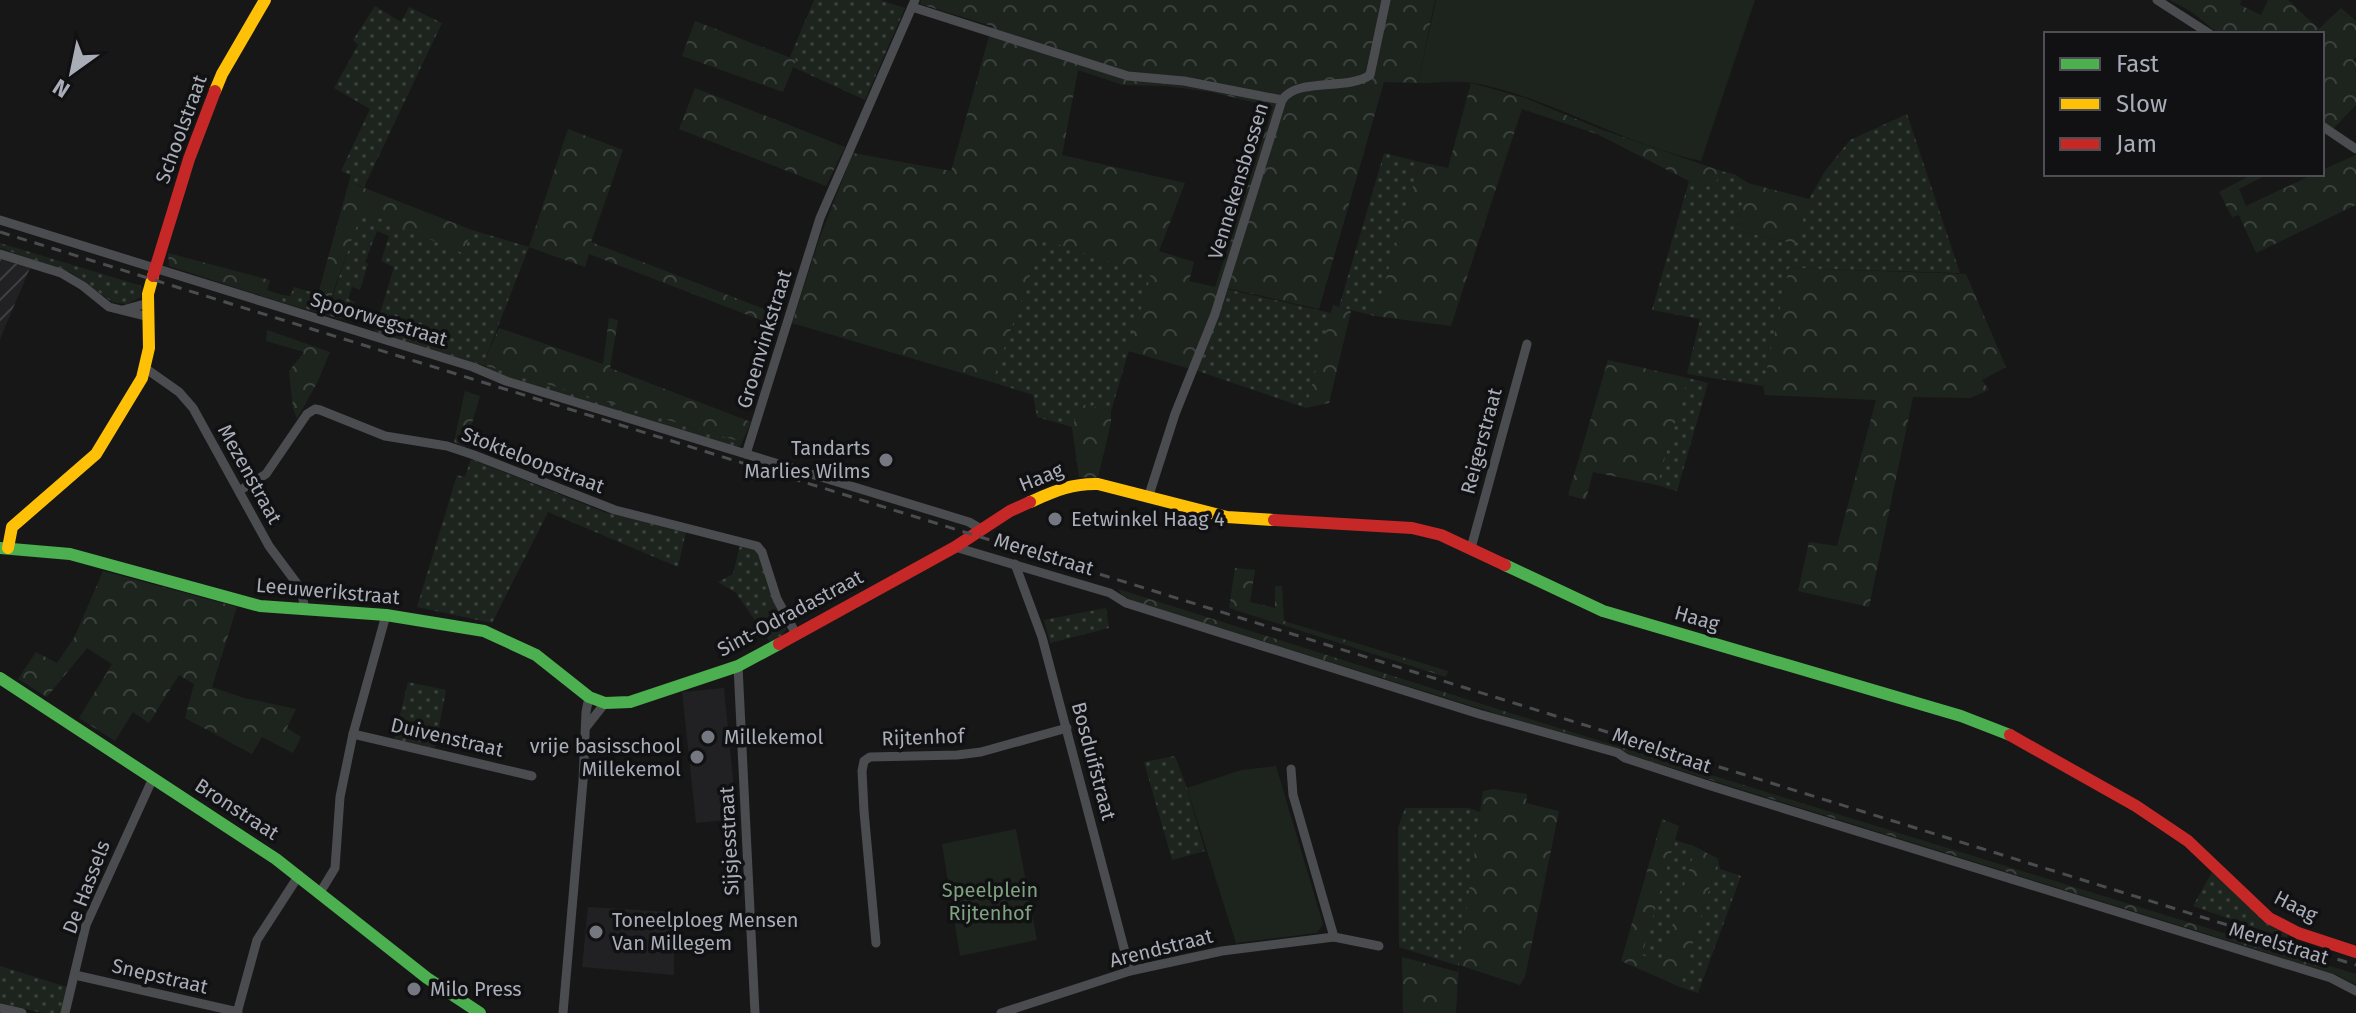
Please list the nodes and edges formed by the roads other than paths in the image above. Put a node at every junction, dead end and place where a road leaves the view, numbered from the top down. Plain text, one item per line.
1 (265, 0) edge
2 (1386, 0) edge
3 (2157, 0) edge
4 (913, 4) edge
5 (2207, 32) edge
6 (1282, 100) junction
7 (2324, 127) edge
8 (2356, 149) edge
9 (0, 220) edge
10 (0, 254) edge
11 (154, 274) junction
12 (148, 303) junction
13 (123, 310) junction
14 (149, 317) junction
15 (1527, 344) dead end
16 (145, 368) junction
17 (746, 454) junction
18 (239, 491) junction
19 (1148, 498) junction
20 (981, 529) junction
21 (955, 547) junction
22 (4, 548) edge
23 (1471, 548) junction
24 (1015, 564) junction
25 (305, 610) junction
26 (386, 615) junction
27 (796, 634) junction
28 (738, 666) junction
29 (0, 678) edge
30 (589, 697) junction
31 (605, 703) junction
32 (585, 728) junction
33 (1067, 728) junction
34 (353, 734) junction
35 (1291, 769) dead end
36 (532, 776) dead end
37 (153, 778) junction
38 (299, 875) junction
39 (321, 891) junction
40 (1334, 937) junction
41 (876, 943) dead end
42 (1379, 946) dead end
43 (2356, 952) edge
44 (1130, 971) junction
45 (75, 975) junction
46 (2356, 991) edge
47 (0, 1008) edge
48 (238, 1012) edge
49 (22, 1013) edge
50 (65, 1013) edge
51 (480, 1013) edge
52 (563, 1013) edge
53 (755, 1013) edge
54 (1001, 1013) edge

1 - 11 street, Schoolstraat
2 - 6 street
3 - 5 street
4 - 6 street, Vennekensbossen
4 - 17 street, Groenvinkstraat
6 - 19 street, Vennekensbossen
7 - 8 street
9 - 11 street, Spoorwegstraat
10 - 13 street
11 - 12 street, Schoolstraat
11 - 17 street, Spoorwegstraat
12 - 13 street
12 - 14 street, Schoolstraat
13 - 14 street
14 - 16 street, Schoolstraat
15 - 23 street, Reigerstraat
16 - 18 street, Mezenstraat
16 - 22 street
17 - 20 street
18 - 25 street, Mezenstraat
18 - 27 street, Stokteloopstraat
19 - 20 street, Haag
19 - 23 street, Haag
20 - 21 street, Sint-Odradastraat
21 - 24 street, Merelstraat
21 - 27 street, Sint-Odradastraat
22 - 25 street, Leeuwerikstraat
23 - 43 street, Haag
24 - 33 street, Bosduifstraat
24 - 46 street, Merelstraat
25 - 26 street, Leeuwerikstraat
26 - 30 street, Leeuwerikstraat
26 - 34 street
27 - 28 street, Sint-Odradastraat
28 - 31 street, Sint-Odradastraat
28 - 53 street, Sijsjesstraat
29 - 37 street, Bronstraat
30 - 31 street, Sint-Odradastraat
30 - 32 street
31 - 32 street
32 - 52 street
33 - 41 street, Rijtenhof
33 - 44 street, Bosduifstraat
34 - 36 street, Duivenstraat
34 - 39 street
35 - 40 street
37 - 38 street, Bronstraat
37 - 45 street, De Hassels
38 - 39 street, Bronstraat
38 - 48 street
39 - 51 street, Bronstraat
40 - 42 street, Arendstraat
40 - 44 street, Arendstraat
44 - 54 street, Arendstraat
45 - 48 street, Snepstraat
45 - 50 street, De Hassels
47 - 49 street

